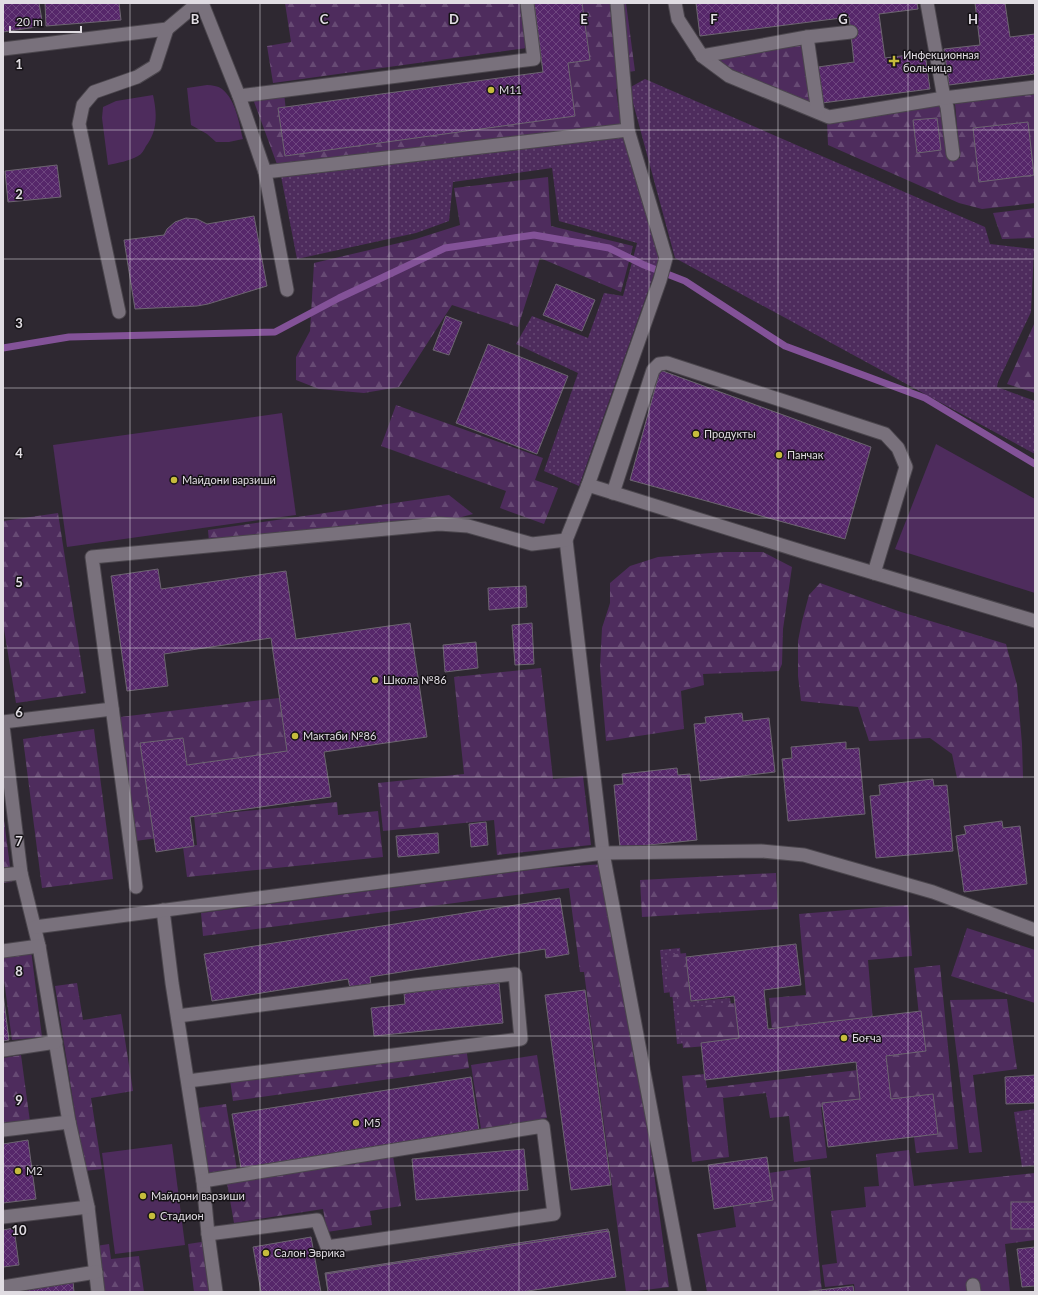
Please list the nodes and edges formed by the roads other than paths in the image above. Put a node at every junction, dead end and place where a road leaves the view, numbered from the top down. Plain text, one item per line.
1 (198, 3) edge
2 (202, 3) edge
3 (526, 3) edge
4 (617, 3) edge
5 (675, 3) edge
6 (927, 3) edge
7 (167, 29) junction
8 (851, 32) dead end
9 (807, 37) junction
10 (3, 49) edge
11 (702, 56) junction
12 (1035, 87) edge
13 (239, 96) junction
14 (944, 98) junction
15 (818, 112) junction
16 (628, 130) junction
17 (953, 154) dead end
18 (265, 172) junction
19 (287, 290) dead end
20 (118, 312) dead end
21 (588, 485) junction
22 (613, 492) junction
23 (566, 540) junction
24 (874, 573) junction
25 (1035, 621) edge
26 (112, 709) junction
27 (3, 722) edge
28 (3, 726) edge
29 (6, 773) edge
30 (602, 853) junction
31 (21, 873) junction
32 (3, 875) edge
33 (136, 887) dead end
34 (163, 910) junction
35 (35, 927) junction
36 (1035, 930) edge
37 (39, 946) junction
38 (3, 951) edge
39 (178, 1016) junction
40 (56, 1042) junction
41 (3, 1050) edge
42 (188, 1081) junction
43 (69, 1122) junction
44 (3, 1130) edge
45 (203, 1181) junction
46 (88, 1207) junction
47 (3, 1217) edge
48 (208, 1234) junction
49 (96, 1272) junction
50 (3, 1287) edge
51 (98, 1292) edge
52 (216, 1292) edge
53 (685, 1292) edge

1 - 7 lane
2 - 13 lane
3 - 13 lane
4 - 16 lane
5 - 11 lane
6 - 14 lane
7 - 10 lane
7 - 20 lane
8 - 9 lane
9 - 11 lane
9 - 15 lane
11 - 15 lane
12 - 14 lane
13 - 18 lane
14 - 15 lane
14 - 17 lane
16 - 18 lane
16 - 21 lane
18 - 19 lane
21 - 22 lane
21 - 23 lane
22 - 24 lane
22 - 24 lane
23 - 26 lane
23 - 30 lane
24 - 25 lane
26 - 27 lane
26 - 33 lane
28 - 29 lane
29 - 31 lane
30 - 34 lane
30 - 36 lane
30 - 53 lane
31 - 32 lane
31 - 35 lane
34 - 35 lane
34 - 39 lane
35 - 37 lane
37 - 38 lane
37 - 40 lane
39 - 42 lane
39 - 42 lane
40 - 41 lane
40 - 43 lane
42 - 45 lane
43 - 44 lane
43 - 46 lane
45 - 48 lane
45 - 48 lane
46 - 47 lane
46 - 49 lane
48 - 52 lane
49 - 50 lane
49 - 51 lane

